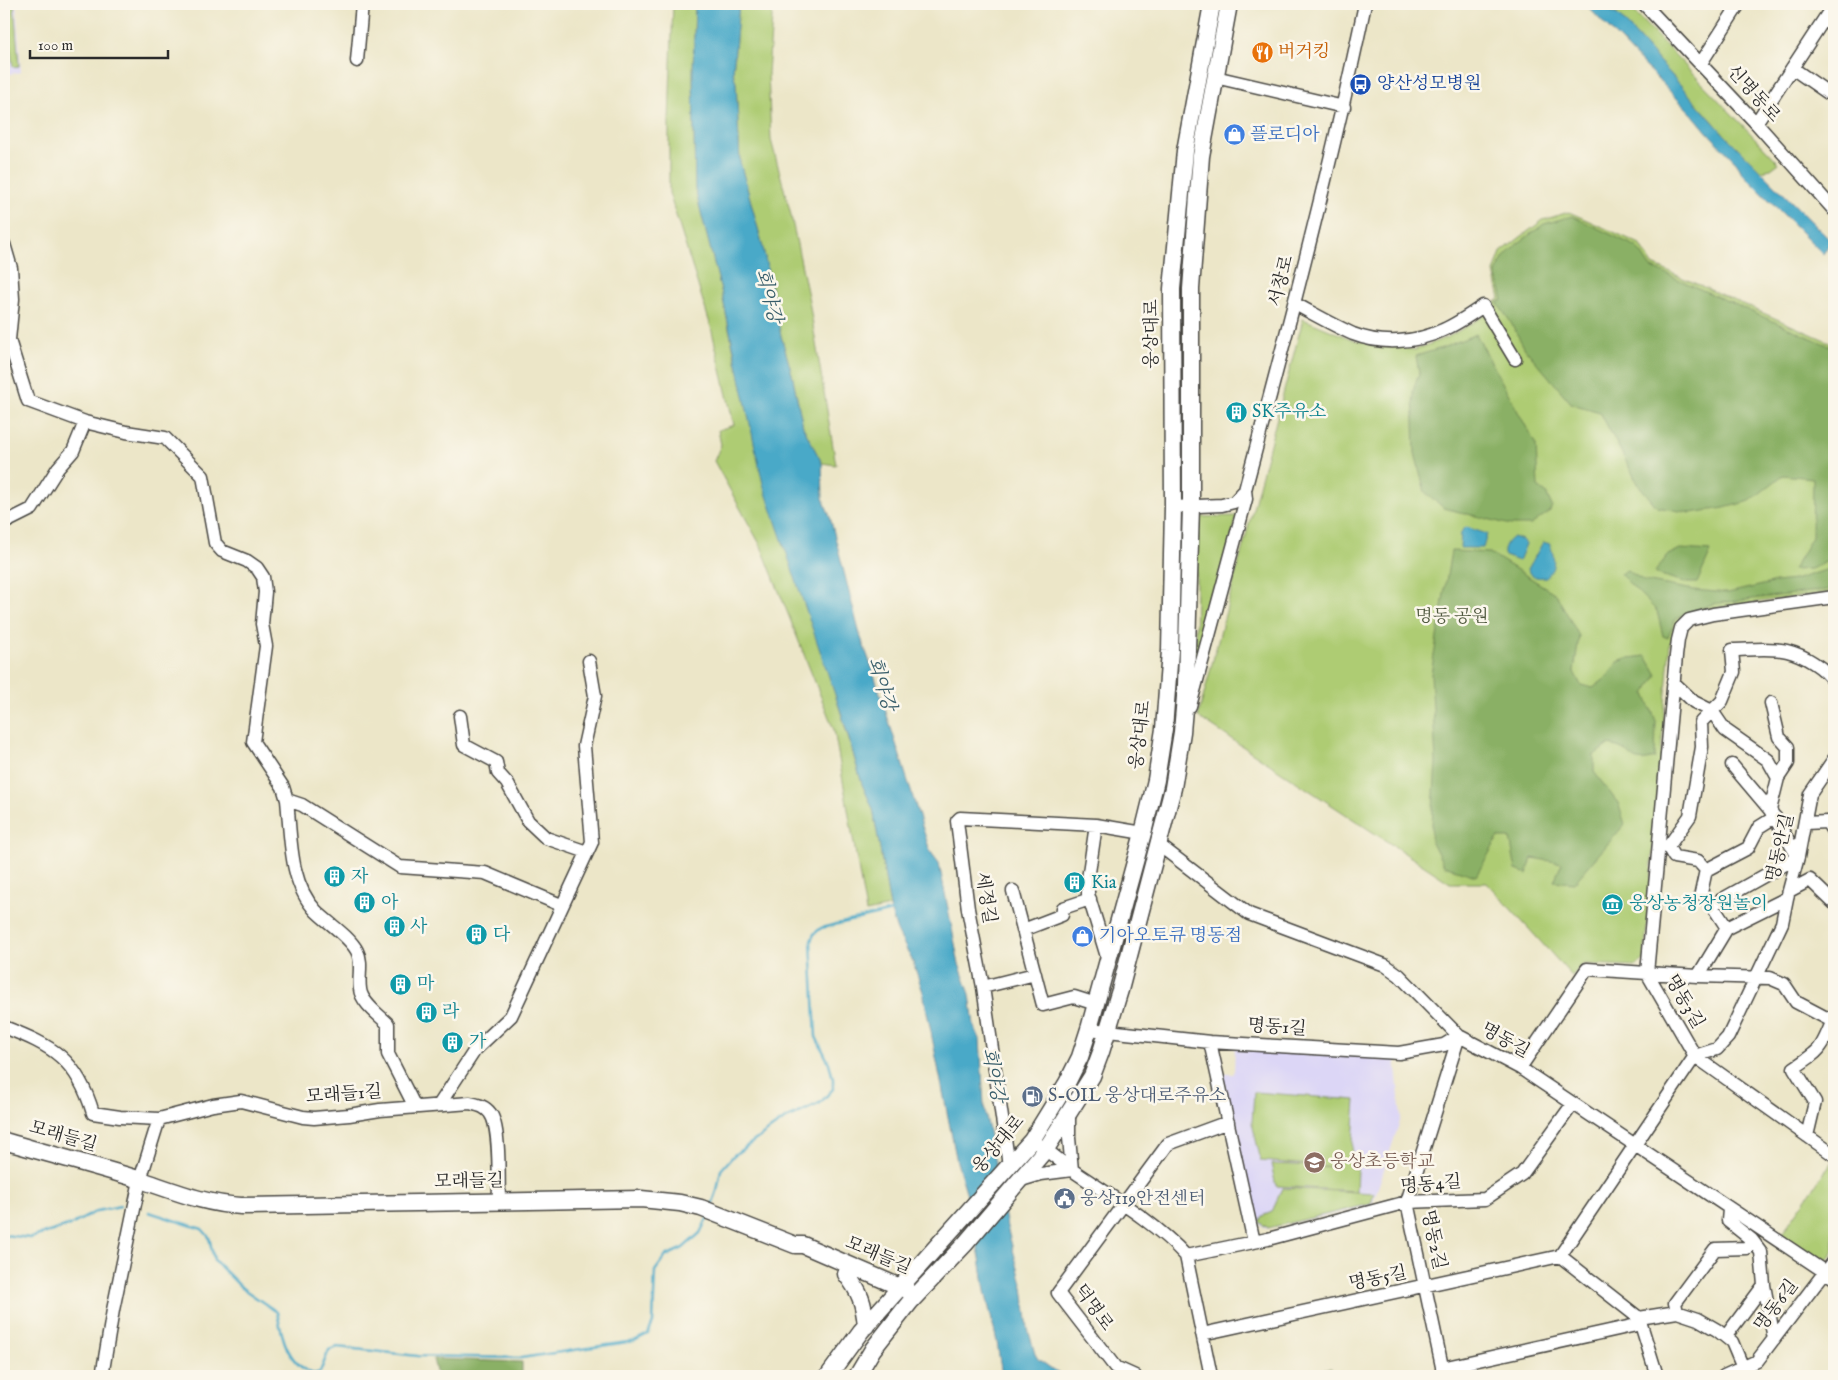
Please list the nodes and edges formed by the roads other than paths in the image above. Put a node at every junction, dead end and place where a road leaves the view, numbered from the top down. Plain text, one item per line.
1 (362, 4) edge
2 (1212, 4) edge
3 (1229, 4) edge
4 (1365, 4) edge
5 (1644, 4) edge
6 (1739, 4) edge
7 (1834, 4) edge
8 (357, 61) dead end
9 (1701, 63) junction
10 (1792, 68) junction
11 (1215, 77) junction
12 (1834, 97) edge
13 (1344, 107) junction
14 (1756, 123) junction
15 (1834, 210) edge
16 (4, 244) edge
17 (1295, 304) junction
18 (1515, 359) dead end
19 (85, 422) junction
20 (1191, 485) junction
21 (1245, 490) junction
22 (1222, 505) junction
23 (1191, 506) junction
24 (1173, 507) junction
25 (4, 523) edge
26 (1834, 597) edge
27 (589, 661) dead end
28 (1673, 682) junction
29 (1834, 682) edge
30 (1771, 703) dead end
31 (1712, 711) junction
32 (460, 716) dead end
33 (1182, 732) junction
34 (1834, 759) edge
35 (1732, 765) dead end
36 (1778, 778) junction
37 (287, 800) junction
38 (1772, 813) junction
39 (1805, 823) junction
40 (1096, 826) junction
41 (1143, 833) junction
42 (1834, 833) edge
43 (1158, 845) junction
44 (1663, 847) junction
45 (587, 852) junction
46 (1798, 857) junction
47 (1706, 870) junction
48 (1013, 891) dead end
49 (1788, 894) junction
50 (1090, 898) junction
51 (1834, 904) edge
52 (561, 905) junction
53 (1712, 905) junction
54 (1727, 928) junction
55 (1023, 930) junction
56 (1108, 960) junction
57 (1647, 973) junction
58 (1034, 974) junction
59 (1698, 976) junction
60 (1756, 978) junction
61 (983, 987) junction
62 (1096, 1004) junction
63 (1834, 1021) edge
64 (4, 1027) edge
65 (1089, 1029) junction
66 (1108, 1032) junction
67 (1459, 1036) junction
68 (1210, 1042) junction
69 (1695, 1056) junction
70 (1520, 1068) junction
71 (1572, 1104) junction
72 (439, 1105) junction
73 (415, 1107) junction
74 (1069, 1115) junction
75 (159, 1119) junction
76 (1228, 1122) junction
77 (1807, 1136) junction
78 (1032, 1140) junction
79 (4, 1141) edge
80 (1634, 1146) junction
81 (1046, 1149) junction
82 (1834, 1155) edge
83 (1010, 1166) junction
84 (1072, 1170) junction
85 (140, 1180) junction
86 (1022, 1180) junction
87 (498, 1201) junction
88 (1407, 1202) junction
89 (1123, 1204) junction
90 (1729, 1209) junction
91 (1752, 1240) junction
92 (1254, 1242) junction
93 (1186, 1256) junction
94 (1560, 1256) junction
95 (1834, 1260) edge
96 (921, 1262) junction
97 (849, 1270) junction
98 (1830, 1275) edge
99 (1764, 1285) junction
100 (1425, 1287) junction
101 (896, 1290) junction
102 (913, 1298) junction
103 (1677, 1312) junction
104 (1640, 1321) junction
105 (866, 1326) junction
106 (1202, 1334) junction
107 (1726, 1336) junction
108 (1774, 1339) junction
109 (1743, 1368) junction
110 (1443, 1372) edge
111 (102, 1376) edge
112 (828, 1376) edge
113 (857, 1376) edge
114 (1136, 1376) edge
115 (1211, 1376) edge
116 (1657, 1376) edge
117 (1724, 1376) edge

1 - 8 street
2 - 24 main road, 웅상대로
3 - 11 main road
4 - 13 street, 서창로
5 - 9 street, 신명동로
6 - 9 street
7 - 10 street
9 - 14 street, 신명동로
10 - 12 street
10 - 14 street
11 - 13 street
11 - 20 main road
13 - 17 street, 서창로
14 - 15 street, 신명동로
16 - 19 street
17 - 18 street
17 - 21 street, 서창로
19 - 25 street
19 - 37 street
20 - 22 street
20 - 23 main road
21 - 22 street
21 - 33 street, 서창로
22 - 23 street
23 - 24 street
23 - 33 main road
24 - 41 main road, 웅상대로
26 - 28 street
27 - 45 street
28 - 31 street
28 - 44 street
29 - 31 street
30 - 36 street
31 - 36 street
31 - 44 street
32 - 45 street
33 - 43 main road
34 - 39 street, 명동안길
35 - 38 street
36 - 38 street
37 - 52 street
37 - 73 street
38 - 46 street
38 - 47 street
39 - 42 street
39 - 46 street, 명동안길
40 - 41 street, 세정길
40 - 50 street
40 - 61 street, 세정길
41 - 56 main road, 웅상대로
43 - 66 main road
43 - 67 street, 명동길
44 - 47 street
44 - 57 street
45 - 52 street
46 - 49 street, 명동안길
46 - 53 street
47 - 53 street
48 - 55 street
49 - 51 street
49 - 54 street, 명동안길
49 - 60 street
50 - 55 street
50 - 56 street
52 - 72 street
53 - 54 street
54 - 59 street
55 - 58 street
56 - 62 main road, 웅상대로
57 - 59 street
57 - 69 street, 명동3길
57 - 70 street, 명동3길
58 - 61 street
58 - 62 street
59 - 60 street
60 - 63 street
60 - 69 street
61 - 83 street, 세정길
62 - 65 main road, 웅상대로
63 - 77 street
64 - 75 street, 모래들1길
65 - 66 street, 명동1길
65 - 78 main road, 웅상대로
66 - 68 street, 명동1길
66 - 74 main road
67 - 68 street, 명동1길
67 - 70 street, 명동길
67 - 88 street, 명동2길
68 - 76 street
69 - 77 street, 명동3길
69 - 80 street
70 - 71 street, 명동길
71 - 80 street, 명동길
71 - 88 street, 명동4길
72 - 73 street, 모래들1길
72 - 87 street, 모래들1길
73 - 75 street, 모래들1길
74 - 81 main road
74 - 84 street
75 - 85 street
76 - 89 street, 덕명로
76 - 92 street
77 - 82 street, 명동3길
78 - 81 street
78 - 83 main road, 웅상대로
79 - 85 main road, 모래들길
80 - 90 street, 명동길
80 - 94 street
81 - 84 street
81 - 86 main road
83 - 96 main road, 웅상대로
84 - 86 street
84 - 89 street
85 - 87 main road, 모래들길
85 - 111 street
86 - 102 main road
87 - 97 main road, 모래들길
88 - 92 street, 명동4길
88 - 100 street, 명동2길
89 - 93 street
89 - 114 street, 덕명로
90 - 91 street
90 - 98 street, 명동길
91 - 99 street
91 - 103 street
92 - 93 street, 명동4길
93 - 106 street
94 - 100 street, 명동5길
94 - 104 street
95 - 98 street, 명동6길
96 - 97 main road
96 - 101 main road, 웅상대로
97 - 101 main road, 모래들길
97 - 105 main road
98 - 108 street, 명동6길
99 - 107 street
99 - 108 street
100 - 106 street, 명동5길
100 - 110 street, 명동2길
101 - 102 main road, 모래들길
101 - 105 main road, 웅상대로
102 - 113 main road
103 - 104 street, 명동6길
103 - 107 street, 명동6길
104 - 110 street, 명동2길
104 - 116 street
105 - 112 main road, 웅상대로
106 - 115 street
107 - 109 street, 명동6길
108 - 109 street, 명동6길
109 - 117 street, 명동6길

